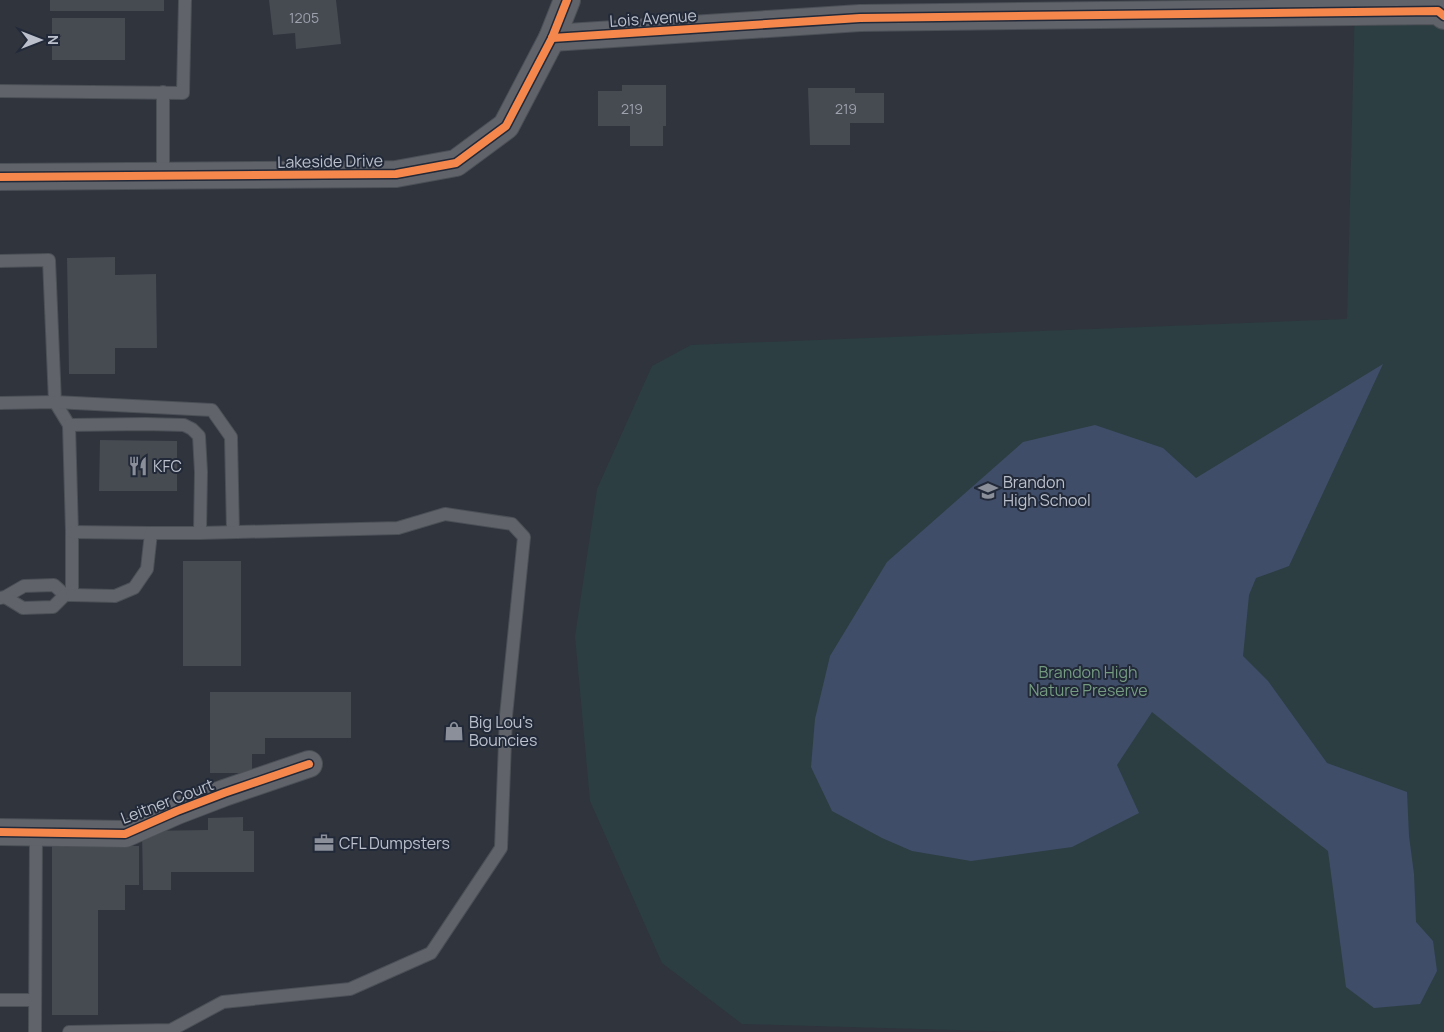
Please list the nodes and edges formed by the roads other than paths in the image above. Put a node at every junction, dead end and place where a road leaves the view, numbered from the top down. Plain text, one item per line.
1 (184, 0) edge
2 (567, 0) edge
3 (1444, 16) edge
4 (552, 38) junction
5 (0, 91) edge
6 (163, 92) junction
7 (163, 176) junction
8 (0, 177) edge
9 (0, 261) edge
10 (55, 402) junction
11 (0, 403) edge
12 (69, 425) junction
13 (72, 532) junction
14 (232, 532) junction
15 (151, 533) junction
16 (200, 533) junction
17 (69, 595) junction
18 (2, 598) edge
19 (309, 764) dead end
20 (0, 832) edge
21 (36, 833) junction
22 (0, 1000) edge
23 (34, 1000) junction
24 (35, 1032) edge
25 (69, 1032) edge

1 - 6 lane
2 - 4 street, Lakeside Drive
3 - 4 street, Lois Avenue
4 - 7 street, Lakeside Drive
5 - 6 lane
6 - 7 lane
7 - 8 street, Lakeside Drive
9 - 10 lane
10 - 11 lane
10 - 12 lane
10 - 14 lane
12 - 13 lane
12 - 16 lane
13 - 15 lane
13 - 17 lane
14 - 16 lane
14 - 25 lane
15 - 16 lane
15 - 17 lane
17 - 18 lane
17 - 18 lane
19 - 21 street, Leitner Court
20 - 21 street, Leitner Court
21 - 23 lane
22 - 23 lane
23 - 24 lane

